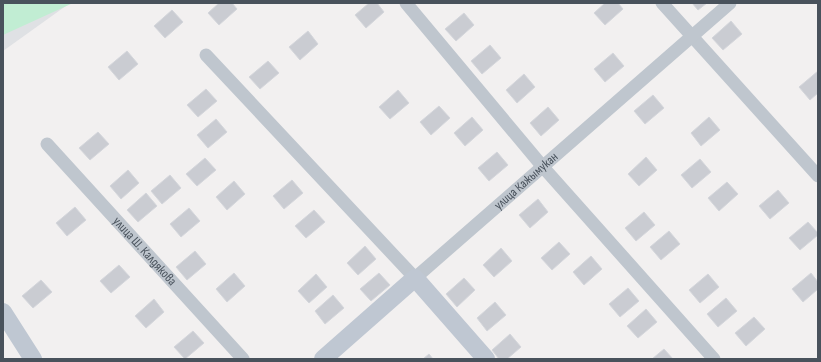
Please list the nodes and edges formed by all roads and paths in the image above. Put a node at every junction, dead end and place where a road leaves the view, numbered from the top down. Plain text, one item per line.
1 (406, 3) edge
2 (662, 3) edge
3 (730, 3) edge
4 (692, 37) junction
5 (206, 55) dead end
6 (47, 144) dead end
7 (542, 167) junction
8 (818, 176) edge
9 (415, 278) junction
10 (3, 312) edge
11 (34, 359) edge
12 (243, 359) edge
13 (323, 359) edge
14 (486, 359) edge
15 (714, 359) edge

1 - 7 street
2 - 4 street
3 - 4 street, улица Кажымукан
4 - 7 street, улица Кажымукан
4 - 8 street
5 - 9 street
6 - 12 street, улица Ш. Калдякова
7 - 9 street, улица Кажымукан
7 - 15 street
9 - 13 street, улица Кажымукан
9 - 14 street
10 - 11 street

